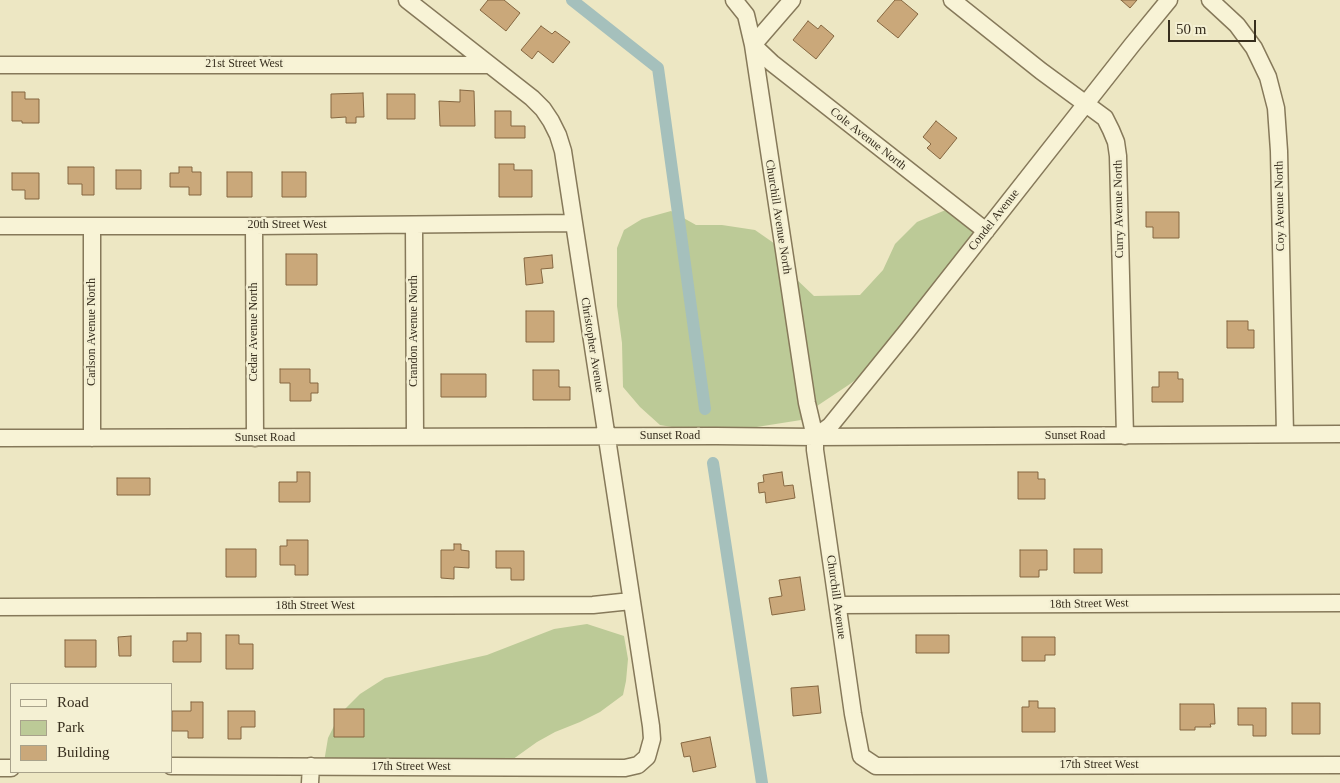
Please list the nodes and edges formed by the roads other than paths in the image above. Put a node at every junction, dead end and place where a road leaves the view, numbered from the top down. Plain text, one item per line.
1 (407, 0) edge
2 (734, 0) edge
3 (792, 0) edge
4 (952, 0) edge
5 (1169, 0) edge
6 (1210, 0) edge
7 (753, 45) junction
8 (0, 65) edge
9 (489, 65) junction
10 (1085, 105) junction
11 (574, 223) junction
12 (414, 225) junction
13 (0, 226) edge
14 (92, 226) junction
15 (254, 226) junction
16 (986, 231) junction
17 (1285, 434) junction
18 (1340, 434) edge
19 (606, 436) junction
20 (1125, 436) junction
21 (415, 437) junction
22 (815, 437) junction
23 (0, 438) edge
24 (92, 438) junction
25 (255, 438) junction
26 (631, 601) junction
27 (1340, 603) edge
28 (838, 606) junction
29 (0, 607) edge
30 (861, 756) joint
31 (647, 757) joint
32 (1340, 765) edge
33 (172, 766) edge
34 (310, 766) junction
35 (310, 783) edge

1 - 9 street, Christopher Avenue
2 - 7 street, Churchill Avenue North
3 - 7 street
4 - 10 street, Curry Avenue North
5 - 10 street, Condel Avenue
6 - 17 street, Coy Avenue North
7 - 16 street, Cole Avenue North
7 - 22 street, Churchill Avenue North
8 - 9 street, 21st Street West
9 - 11 street, Christopher Avenue
10 - 16 street, Condel Avenue
10 - 20 street, Curry Avenue North
11 - 12 street, 20th Street West
11 - 19 street, Christopher Avenue
12 - 15 street, 20th Street West
12 - 21 street, Crandon Avenue North
13 - 14 street, 20th Street West
14 - 15 street, 20th Street West
14 - 24 street, Carlson Avenue North
15 - 25 street, Cedar Avenue North
16 - 22 street, Condel Avenue
17 - 18 street, Sunset Road
17 - 20 street, Sunset Road
19 - 21 street, Sunset Road
19 - 22 street, Sunset Road
19 - 26 street, Christopher Avenue
20 - 22 street, Sunset Road
21 - 25 street, Sunset Road
22 - 28 street, Churchill Avenue
23 - 24 street, Sunset Road
24 - 25 street, Sunset Road
26 - 29 street, 18th Street West
26 - 31 street, Christopher Avenue
27 - 28 street, 18th Street West
28 - 30 street, Churchill Avenue
30 - 32 street, 17th Street West
31 - 34 street, 17th Street West
33 - 34 street, 17th Street West
34 - 35 street

